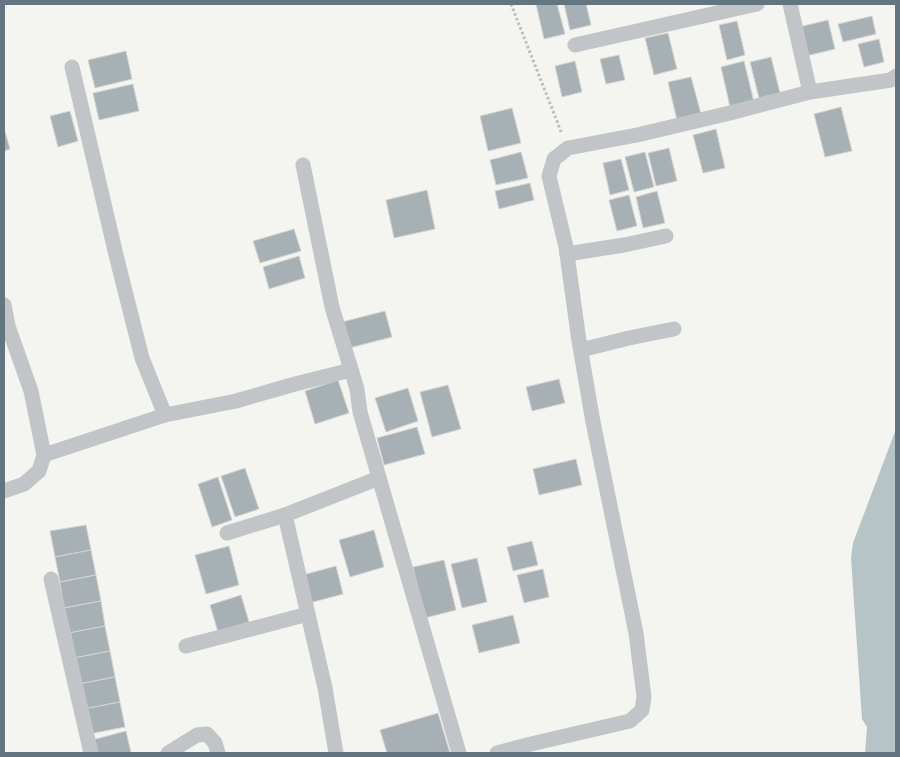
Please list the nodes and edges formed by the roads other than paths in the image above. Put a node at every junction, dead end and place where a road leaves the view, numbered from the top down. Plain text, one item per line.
1 (757, 4) edge
2 (790, 4) edge
3 (574, 45) dead end
4 (72, 67) dead end
5 (896, 76) edge
6 (810, 92) junction
7 (303, 165) dead end
8 (666, 236) dead end
9 (567, 254) junction
10 (4, 305) edge
11 (674, 329) dead end
12 (581, 350) junction
13 (351, 370) junction
14 (165, 415) junction
15 (44, 455) junction
16 (380, 478) junction
17 (4, 491) edge
18 (285, 516) junction
19 (227, 533) dead end
20 (51, 579) dead end
21 (308, 614) junction
22 (186, 646) dead end
23 (91, 753) edge
24 (168, 753) edge
25 (218, 753) edge
26 (336, 753) edge
27 (459, 753) edge
28 (497, 753) edge

1 - 3 street
2 - 6 street
4 - 14 street
5 - 6 street
6 - 9 street
7 - 13 street
8 - 9 street
9 - 12 street
10 - 15 street
11 - 12 street
12 - 28 street
13 - 14 street
13 - 16 street
14 - 15 street
15 - 17 street
16 - 18 street
16 - 27 street
18 - 19 street
18 - 21 street
20 - 23 street
21 - 22 street
21 - 26 street
24 - 25 street

